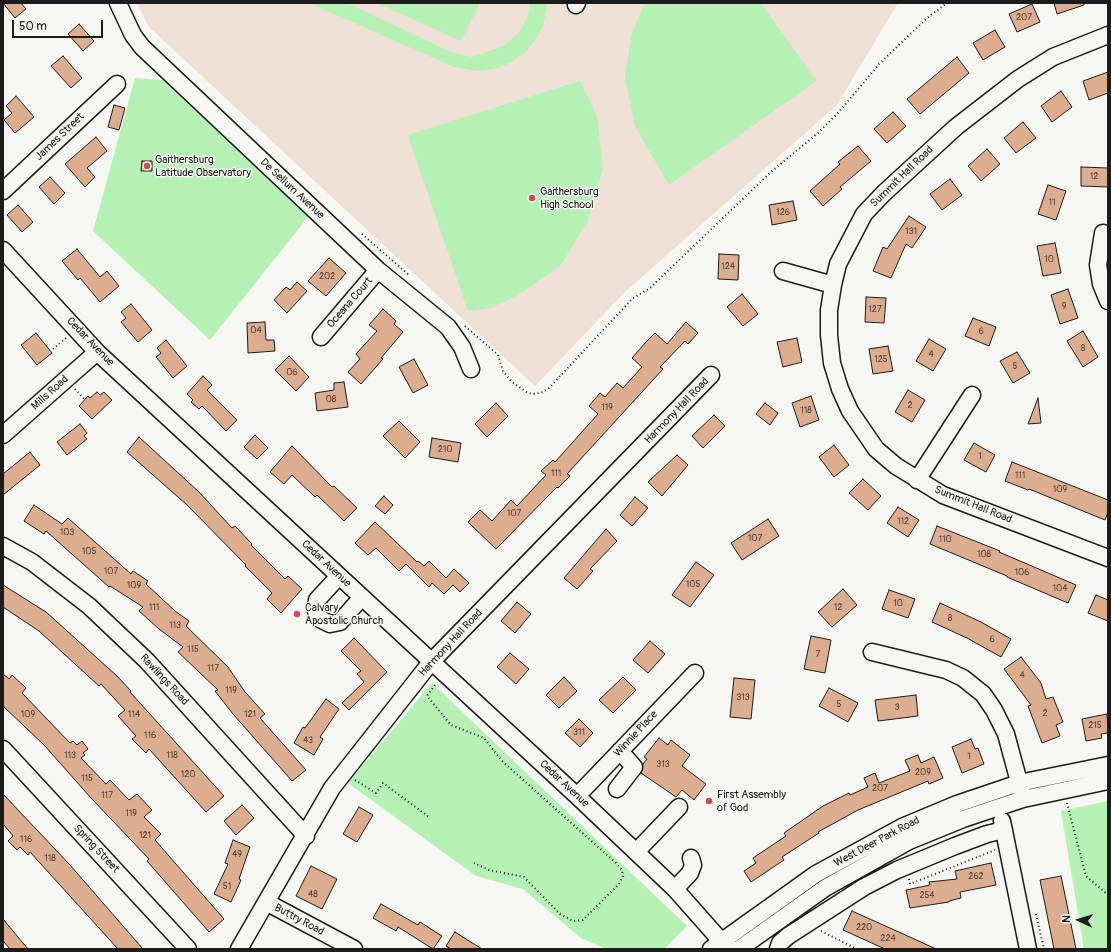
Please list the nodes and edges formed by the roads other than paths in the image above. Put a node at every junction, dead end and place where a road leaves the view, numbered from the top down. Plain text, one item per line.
1 (118, 3) edge
2 (1108, 35) edge
3 (117, 84) dead end
4 (3, 191) edge
5 (1103, 233) dead end
6 (3, 250) edge
7 (378, 270) junction
8 (783, 271) dead end
9 (833, 285) junction
10 (1108, 301) edge
11 (321, 337) dead end
12 (97, 352) junction
13 (471, 369) dead end
14 (711, 376) dead end
15 (972, 395) dead end
16 (3, 435) edge
17 (917, 480) junction
18 (3, 546) edge
19 (1108, 558) edge
20 (339, 576) junction
21 (362, 597) junction
22 (872, 652) dead end
23 (432, 662) junction
24 (695, 673) dead end
25 (3, 749) edge
26 (620, 751) junction
27 (1108, 764) edge
28 (1108, 781) edge
29 (1020, 783) junction
30 (617, 788) dead end
31 (996, 790) junction
32 (577, 796) junction
33 (1024, 799) junction
34 (999, 807) junction
35 (679, 808) dead end
36 (1004, 830) junction
37 (306, 836) junction
38 (636, 852) junction
39 (692, 858) dead end
40 (675, 889) junction
41 (266, 902) junction
42 (721, 946) edge
43 (188, 949) edge
44 (239, 949) edge
45 (354, 949) edge
46 (739, 949) edge
47 (778, 949) edge
48 (1028, 949) edge

1 - 7 street, De Sellum Avenue
2 - 9 street, Summit Hall Road
3 - 4 street, James Street
5 - 10 street
6 - 12 street, Cedar Avenue
7 - 11 street, Oceana Court
7 - 13 street, De Sellum Avenue
8 - 9 street
9 - 17 street, Summit Hall Road
12 - 16 street, Mills Road
12 - 20 street, Cedar Avenue
14 - 23 street, Harmony Hall Road
15 - 17 street
17 - 19 street, Summit Hall Road
18 - 37 street, Rawlings Road
20 - 21 street, Cedar Avenue
20 - 21 street
21 - 23 street, Cedar Avenue
22 - 29 street
23 - 32 street, Cedar Avenue
23 - 37 street, Harmony Hall Road
24 - 26 street, Winnie Place
25 - 43 street, Spring Street
26 - 30 street
26 - 32 street, Winnie Place
27 - 29 street, West Deer Park Road
28 - 33 street, West Deer Park Road
29 - 31 street, West Deer Park Road
29 - 33 street
31 - 34 street
31 - 42 street, West Deer Park Road
32 - 38 street, Cedar Avenue
33 - 34 street, West Deer Park Road
34 - 36 street
34 - 46 street, West Deer Park Road
35 - 38 street
36 - 47 street
36 - 48 street
37 - 41 street, Harmony Hall Road
38 - 40 street, Cedar Avenue
39 - 40 street
40 - 42 street, Cedar Avenue
41 - 44 street, Harmony Hall Road
41 - 45 street, Buttry Road

